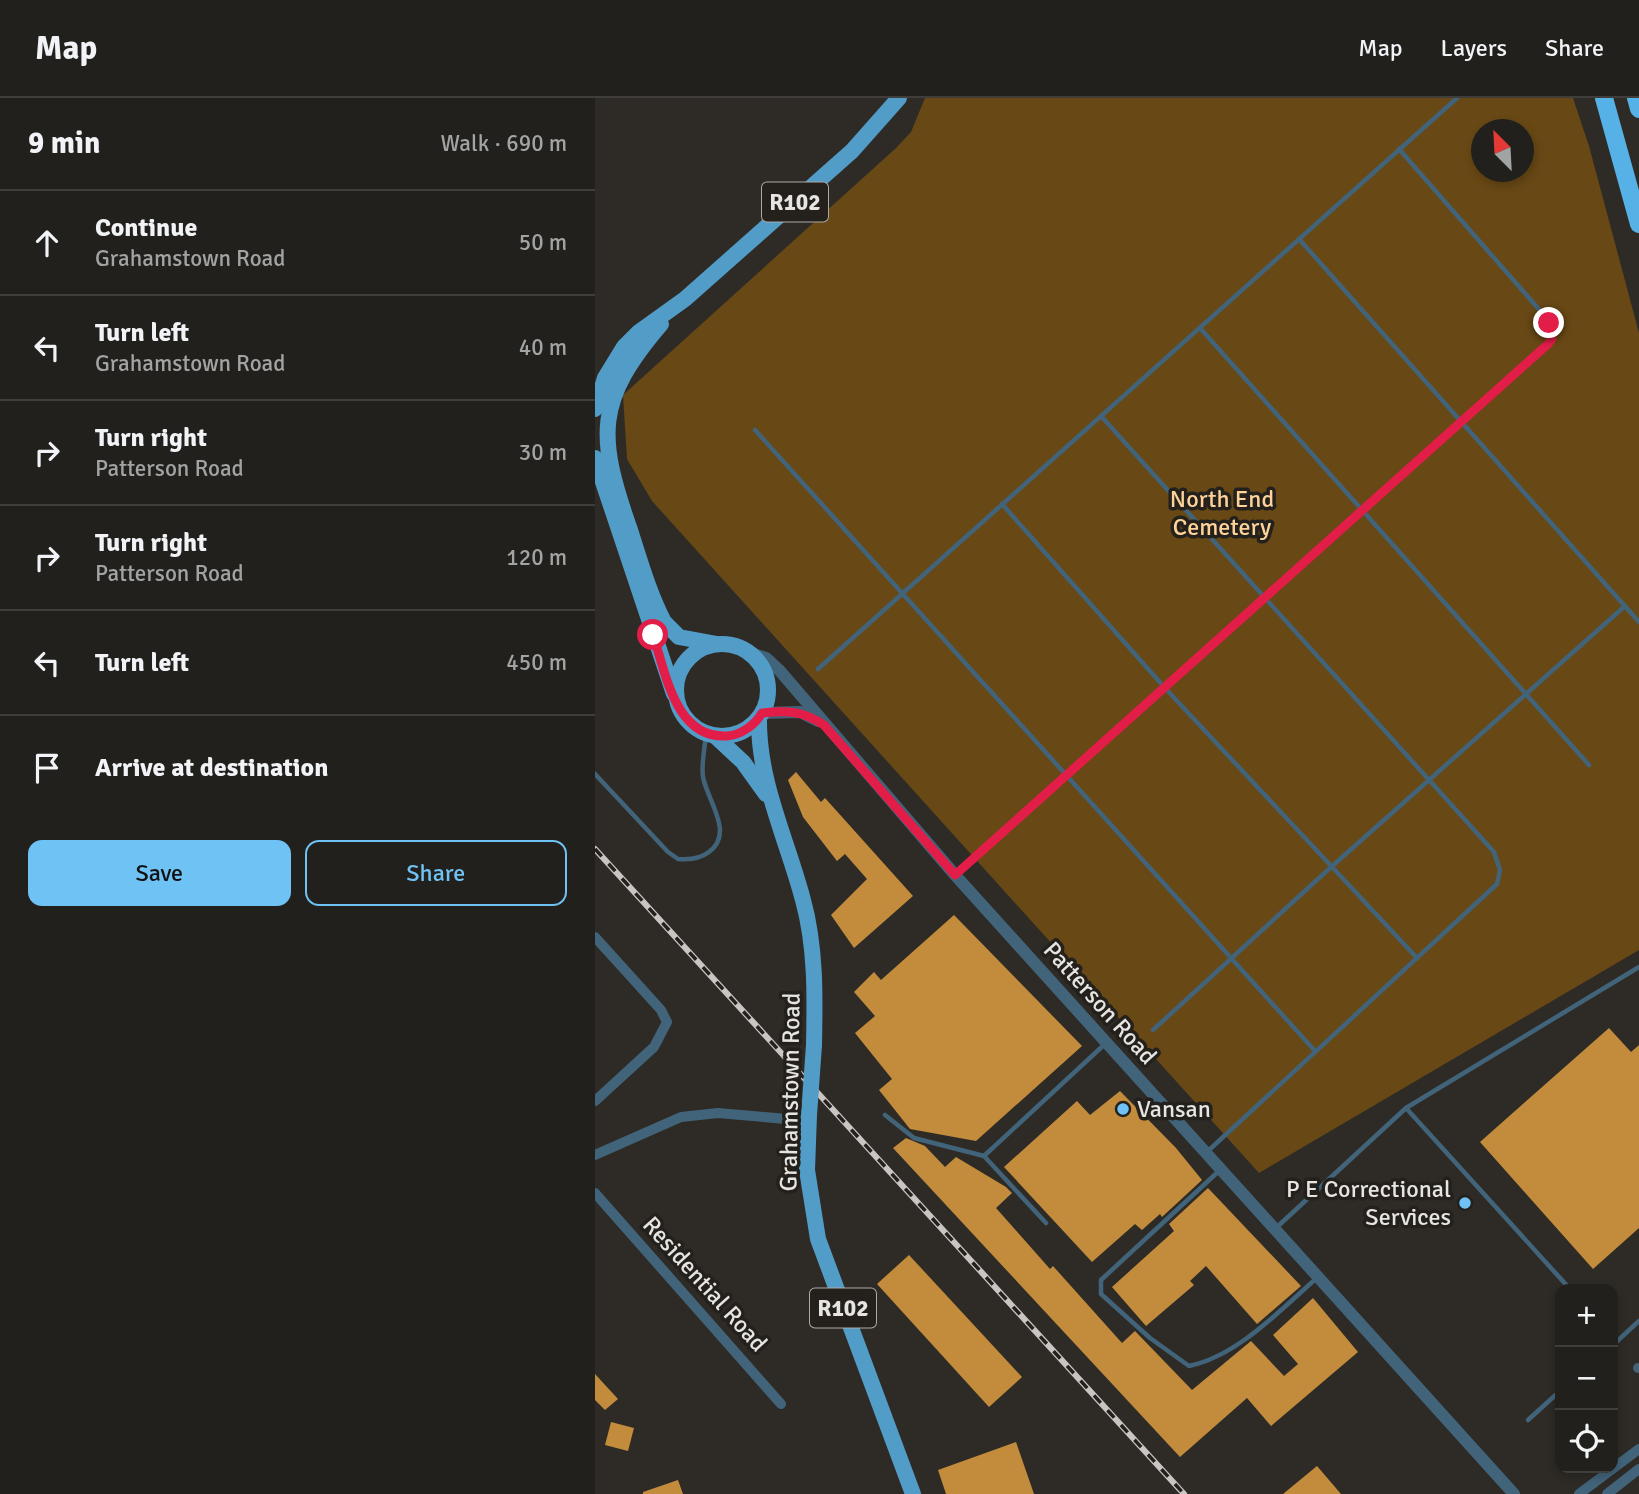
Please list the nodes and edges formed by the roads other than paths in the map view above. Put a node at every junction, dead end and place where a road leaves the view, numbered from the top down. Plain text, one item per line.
1 (898, 98) edge
2 (1457, 98) edge
3 (1604, 98) edge
4 (1636, 98) edge
5 (1639, 109) edge
6 (1399, 149) junction
7 (1639, 224) edge
8 (1299, 239) junction
9 (685, 299) junction
10 (1200, 328) junction
11 (595, 409) edge
12 (1101, 416) junction
13 (1459, 421) junction
14 (755, 430) dead end
15 (595, 458) edge
16 (1002, 504) junction
17 (1362, 508) junction
18 (903, 593) junction
19 (1265, 597) junction
20 (1625, 606) junction
21 (1639, 622) edge
22 (717, 644) junction
23 (750, 653) junction
24 (818, 669) dead end
25 (1165, 688) junction
26 (1527, 694) junction
27 (676, 700) junction
28 (761, 715) junction
29 (824, 725) junction
30 (711, 735) junction
31 (1589, 765) dead end
32 (595, 774) edge
33 (1066, 776) junction
34 (1429, 779) junction
35 (773, 805) junction
36 (1330, 868) junction
37 (955, 875) junction
38 (595, 937) edge
39 (1417, 958) junction
40 (1230, 959) junction
41 (1639, 967) edge
42 (1153, 1030) dead end
43 (1107, 1042) junction
44 (1315, 1051) junction
45 (595, 1101) edge
46 (1406, 1108) junction
47 (885, 1115) dead end
48 (809, 1118) junction
49 (1207, 1152) junction
50 (595, 1155) edge
51 (984, 1156) junction
52 (1222, 1168) junction
53 (595, 1193) edge
54 (1046, 1223) dead end
55 (1276, 1228) junction
56 (1319, 1277) junction
57 (1565, 1284) edge
58 (1639, 1321) edge
59 (1618, 1338) edge
60 (1555, 1396) edge
61 (782, 1404) dead end
62 (1528, 1420) dead end
63 (1639, 1449) edge
64 (1619, 1464) junction
65 (1639, 1469) edge
66 (1628, 1478) junction
67 (913, 1494) edge
68 (1514, 1494) edge
69 (1579, 1494) edge
70 (1607, 1494) edge

1 - 9 main road, R102
2 - 6 lane
3 - 7 highway
4 - 5 highway
6 - 8 lane
6 - 13 lane
8 - 10 lane
8 - 13 lane
9 - 11 main road, R102
9 - 22 main road, R102
10 - 12 lane
10 - 17 lane
12 - 16 lane
12 - 19 lane
13 - 17 lane
13 - 20 lane
14 - 18 lane
15 - 27 main road, Grahamstown Road / R102
16 - 18 lane
16 - 25 lane
17 - 19 lane
17 - 26 lane
18 - 24 lane
18 - 33 lane
19 - 25 lane
19 - 34 lane
20 - 21 lane
20 - 26 lane
22 - 23 main road, R102
22 - 27 main road
23 - 28 main road, Grahamstown Road / R102
23 - 29 street, Patterson Road
25 - 33 lane
25 - 36 lane
26 - 31 lane
26 - 34 lane
27 - 30 main road, Grahamstown Road / R102
28 - 29 street, Patterson Road
28 - 30 main road
28 - 35 main road, Grahamstown Road / R102
29 - 37 street, Patterson Road
30 - 32 lane
30 - 35 main road, Grahamstown Road / R102
33 - 37 lane
33 - 40 lane
34 - 36 lane
34 - 39 lane
35 - 48 main road, Grahamstown Road / R102, bridge
36 - 39 lane
36 - 40 lane
37 - 43 street, Patterson Road
38 - 45 street
39 - 44 lane
40 - 42 lane
40 - 44 lane
41 - 46 lane
43 - 49 street, Patterson Road
43 - 51 lane
44 - 49 lane
46 - 55 lane
46 - 57 lane
47 - 51 lane
48 - 50 street
48 - 67 main road, Grahamstown Road / R102
49 - 52 street, Patterson Road
51 - 54 lane
52 - 55 street, Patterson Road
52 - 56 lane
53 - 61 street, Residential Road
55 - 56 street, Patterson Road
56 - 68 street, Patterson Road
58 - 59 lane
60 - 62 lane
63 - 64 street
64 - 66 street
64 - 69 street
65 - 66 street
66 - 70 street

